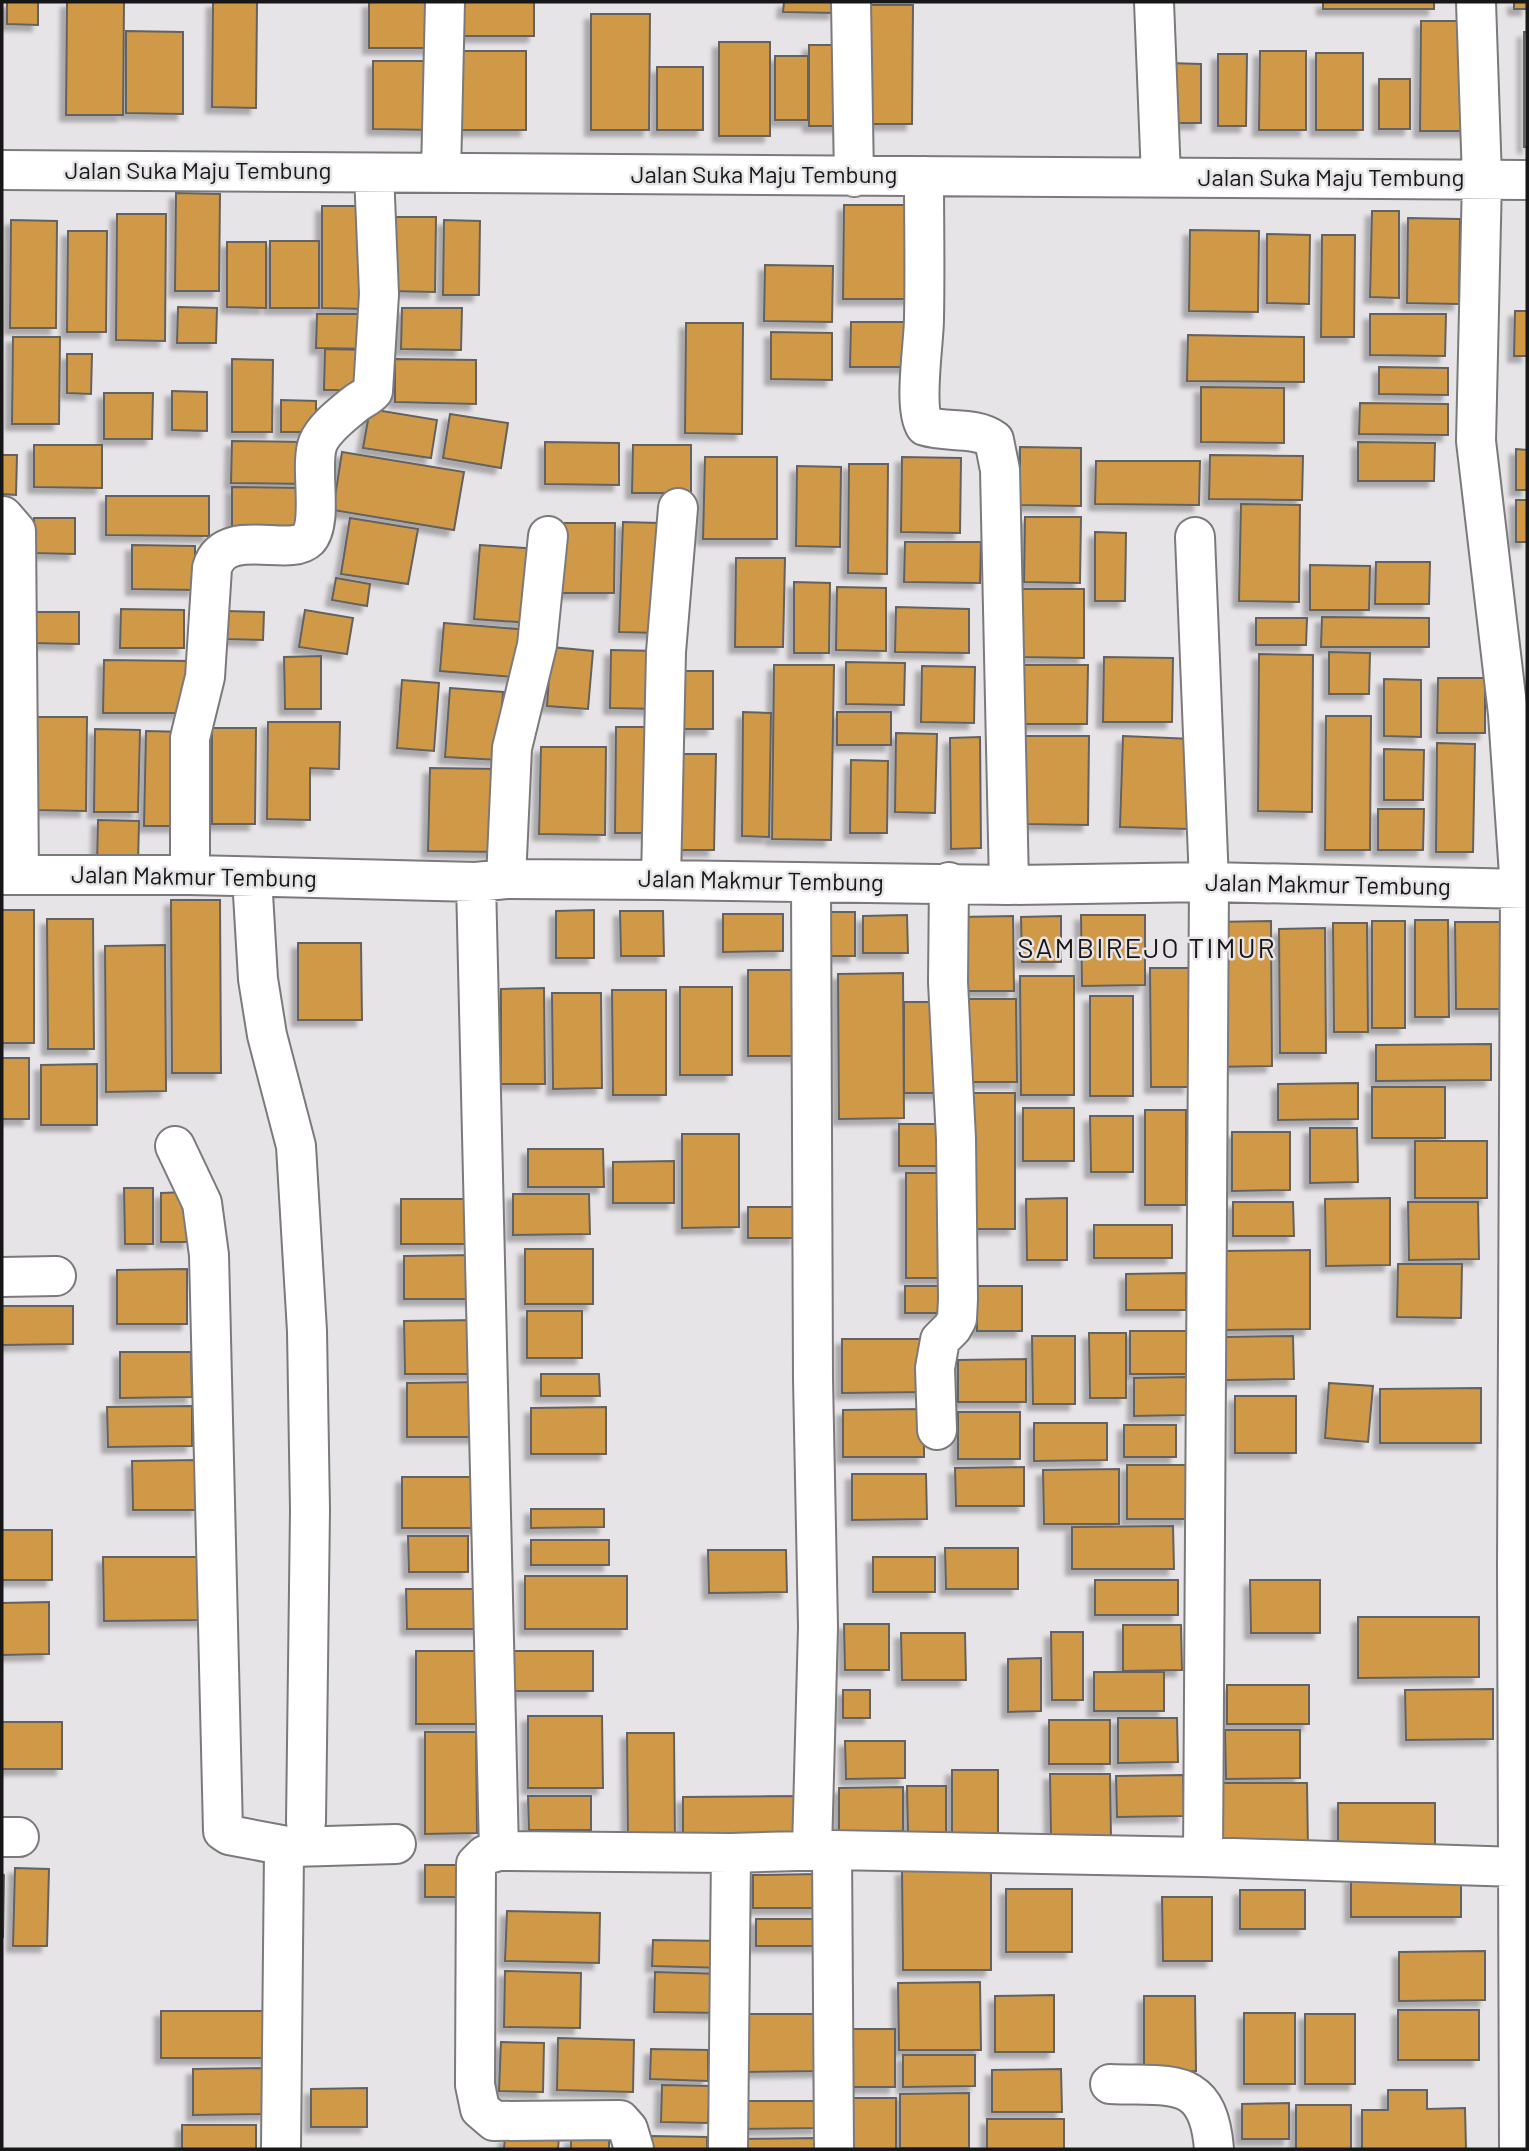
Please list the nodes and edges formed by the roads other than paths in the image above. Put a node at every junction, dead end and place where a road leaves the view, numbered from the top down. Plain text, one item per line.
1 (445, 2) edge
2 (851, 2) edge
3 (1154, 2) edge
4 (1476, 2) edge
5 (2, 170) edge
6 (374, 173) junction
7 (441, 173) junction
8 (924, 176) junction
9 (854, 177) junction
10 (1161, 177) junction
11 (1482, 179) junction
12 (1527, 180) edge
13 (678, 508) dead end
14 (3, 516) edge
15 (548, 536) dead end
16 (1195, 537) dead end
17 (10, 875) edge
18 (190, 875) junction
19 (252, 877) junction
20 (491, 880) junction
21 (661, 880) junction
22 (949, 882) junction
23 (1209, 882) junction
24 (811, 883) junction
25 (1009, 885) junction
26 (1524, 889) edge
27 (175, 1146) dead end
28 (56, 1276) dead end
29 (2, 1277) edge
30 (937, 1430) dead end
31 (1522, 1568) edge
32 (299, 1834) junction
33 (396, 1844) dead end
34 (822, 1850) junction
35 (499, 1851) junction
36 (731, 1853) junction
37 (1203, 1857) junction
38 (1518, 1867) junction
39 (1110, 2084) dead end
40 (494, 2135) edge
41 (281, 2149) edge
42 (634, 2149) edge
43 (728, 2149) edge
44 (834, 2149) edge
45 (1214, 2149) edge
46 (1519, 2149) edge

1 - 7 street
2 - 9 street
3 - 10 street
4 - 11 street
5 - 6 street, Jalan Suka Maju Tembung
6 - 7 street, Jalan Suka Maju Tembung
6 - 18 street
7 - 9 street, Jalan Suka Maju Tembung
8 - 9 street, Jalan Suka Maju Tembung
8 - 10 street, Jalan Suka Maju Tembung
8 - 25 street
10 - 11 street, Jalan Suka Maju Tembung
11 - 12 street, Jalan Suka Maju Tembung
11 - 26 street
13 - 21 street
14 - 17 street
15 - 20 street
16 - 23 street
17 - 18 street, Jalan Makmur Tembung
18 - 19 street, Jalan Makmur Tembung
19 - 20 street, Jalan Makmur Tembung
19 - 32 street
20 - 21 street, Jalan Makmur Tembung
20 - 35 street
21 - 24 street, Jalan Makmur Tembung
22 - 24 street, Jalan Makmur Tembung
22 - 25 street, Jalan Makmur Tembung
22 - 30 street
23 - 25 street, Jalan Makmur Tembung
23 - 26 street, Jalan Makmur Tembung
23 - 37 street
24 - 34 street
26 - 31 street
27 - 32 street
28 - 29 street
31 - 38 street
32 - 33 street
32 - 41 street
34 - 36 street
34 - 37 street
34 - 44 street
35 - 36 street
35 - 40 street
36 - 43 street
37 - 38 street
38 - 46 street
39 - 45 street
40 - 42 street

